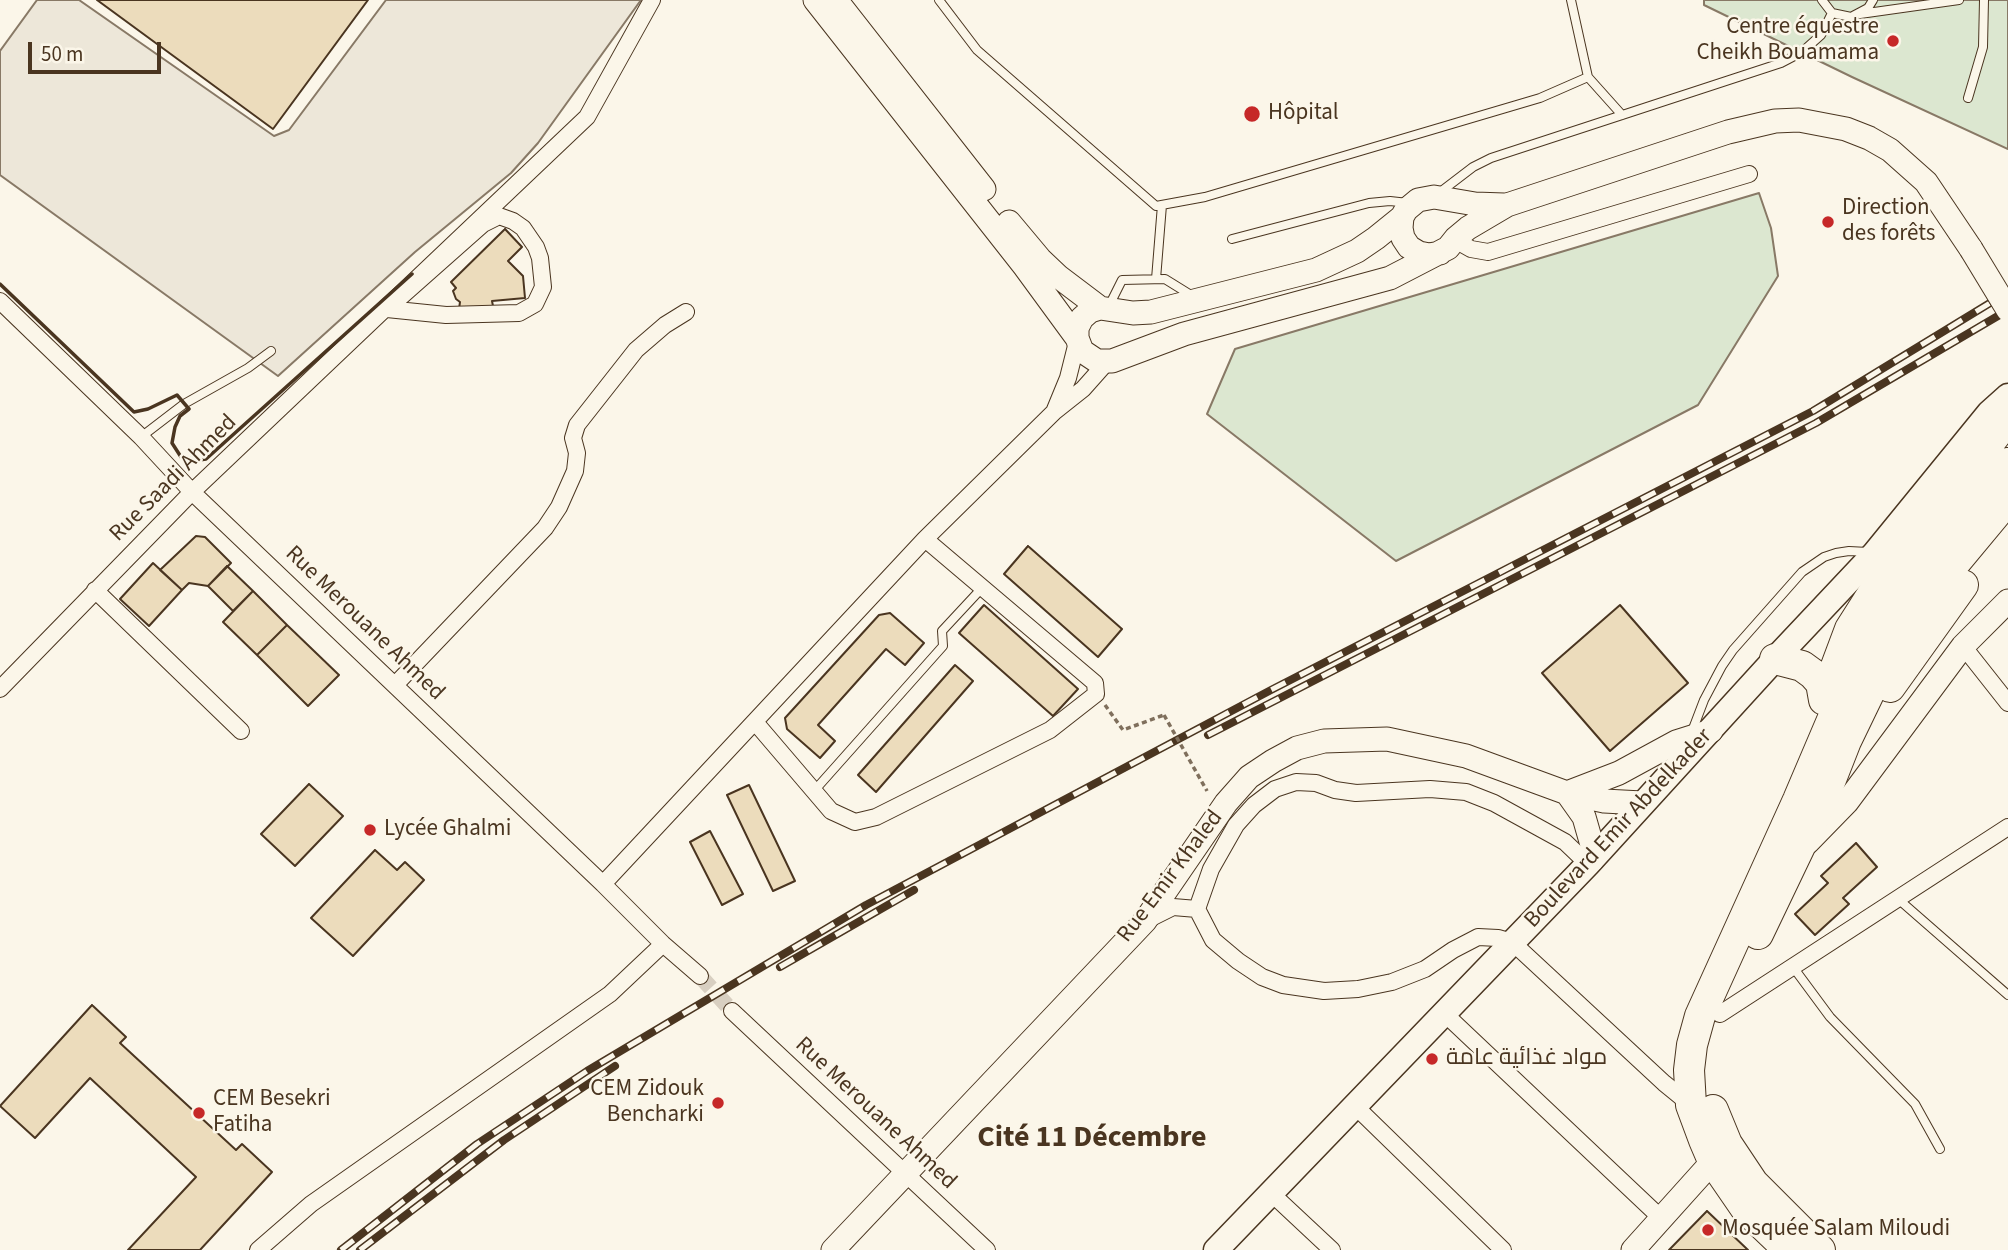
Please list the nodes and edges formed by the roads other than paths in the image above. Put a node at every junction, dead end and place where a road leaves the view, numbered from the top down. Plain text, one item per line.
1 (652, 0) edge
2 (815, 0) edge
3 (836, 0) edge
4 (939, 0) edge
5 (1571, 0) edge
6 (1822, 0) edge
7 (1873, 0) edge
8 (1910, 0) edge
9 (1959, 0) edge
10 (1984, 0) edge
11 (1920, 4) junction
12 (1832, 13) junction
13 (1860, 14) junction
14 (1588, 77) junction
15 (1968, 98) dead end
16 (1622, 115) junction
17 (1749, 174) dead end
18 (1438, 199) junction
19 (1162, 205) junction
20 (1507, 205) junction
21 (1407, 210) junction
22 (1232, 239) dead end
23 (1450, 244) junction
24 (1156, 279) junction
25 (1199, 300) junction
26 (0, 301) edge
27 (387, 309) junction
28 (1108, 309) junction
29 (2008, 310) edge
30 (686, 312) dead end
31 (1077, 340) junction
32 (271, 351) dead end
33 (1113, 359) junction
34 (2008, 396) edge
35 (1054, 412) junction
36 (2008, 419) edge
37 (141, 437) junction
38 (2008, 463) edge
39 (192, 492) junction
40 (2008, 499) edge
41 (2008, 527) edge
42 (925, 539) junction
43 (1874, 554) junction
44 (982, 588) junction
45 (95, 590) junction
46 (2008, 601) edge
47 (1963, 646) junction
48 (1775, 659) junction
49 (394, 685) junction
50 (0, 689) edge
51 (1824, 700) junction
52 (2008, 703) edge
53 (755, 722) junction
54 (241, 730) dead end
55 (1701, 733) junction
56 (1816, 756) junction
57 (814, 791) junction
58 (1826, 792) junction
59 (1567, 793) junction
60 (1642, 803) junction
61 (2008, 827) edge
62 (1796, 854) junction
63 (1590, 862) junction
64 (603, 884) junction
65 (1896, 898) junction
66 (1197, 909) junction
67 (1145, 921) junction
68 (1512, 942) junction
69 (663, 944) junction
70 (1793, 967) junction
71 (701, 976) tunnel mouth
72 (2008, 995) edge
73 (732, 1011) tunnel mouth
74 (1445, 1014) junction
75 (1720, 1014) junction
76 (1354, 1105) junction
77 (1690, 1105) junction
78 (1940, 1149) dead end
79 (1713, 1161) junction
80 (905, 1174) junction
81 (1271, 1193) junction
82 (1662, 1219) junction
83 (258, 1250) edge
84 (833, 1250) edge
85 (987, 1250) edge
86 (1216, 1250) edge
87 (1332, 1250) edge
88 (1503, 1250) edge
89 (1633, 1250) edge
90 (1788, 1250) edge
91 (1820, 1250) edge

1 - 27 street
2 - 31 street
3 - 28 street
4 - 19 lane
5 - 14 lane
6 - 12 lane
7 - 13 lane
8 - 11 lane
9 - 11 lane
10 - 15 lane
11 - 13 lane
12 - 13 lane
12 - 16 lane
14 - 16 lane
14 - 19 lane
16 - 18 lane
17 - 23 street
18 - 20 street
18 - 21 street
18 - 23 street
19 - 24 lane
20 - 23 street
20 - 29 street, bridge
21 - 22 lane
21 - 23 street
21 - 25 street
23 - 33 street
24 - 25 lane
24 - 28 lane
25 - 28 street
26 - 37 street, Rue Merouane Ahmed
27 - 27 street, Rue Saadi Ahmed
27 - 39 street, Rue Saadi Ahmed
28 - 31 street
28 - 33 street
30 - 49 street
31 - 33 street
31 - 35 street
32 - 37 lane
33 - 35 street
34 - 43 main road, Boulevard Emir Abdelkader
35 - 42 street
36 - 51 highway
37 - 39 street, Rue Merouane Ahmed
38 - 56 highway
39 - 45 street, Rue Saadi Ahmed
39 - 49 street, Rue Merouane Ahmed
40 - 58 highway
41 - 58 highway
42 - 44 street
42 - 53 street
43 - 48 main road, Boulevard Emir Abdelkader
43 - 55 lane
44 - 57 lane
44 - 57 street
45 - 50 street, Rue Saadi Ahmed
45 - 54 street
46 - 47 street
47 - 52 street
47 - 62 street
48 - 51 highway
48 - 55 main road, Boulevard Emir Abdelkader
49 - 64 street, Rue Merouane Ahmed
51 - 56 highway
53 - 57 street
53 - 64 street
55 - 59 street
55 - 60 main road, Boulevard Emir Abdelkader
56 - 77 highway
58 - 62 highway
59 - 60 street, Rue Emir Khaled
59 - 63 street
59 - 67 street, Rue Emir Khaled
60 - 63 main road, Boulevard Emir Abdelkader
61 - 65 street
62 - 75 highway
63 - 66 street
63 - 68 main road, Boulevard Emir Abdelkader
64 - 69 street, Rue Merouane Ahmed
65 - 70 street
65 - 72 lane
66 - 67 street
66 - 68 street
67 - 80 street, Rue Emir Khaled
68 - 74 main road, Boulevard Emir Abdelkader
68 - 77 street
69 - 71 street, Rue Merouane Ahmed
69 - 83 street
70 - 75 street
70 - 78 lane
73 - 80 street, Rue Merouane Ahmed
74 - 76 main road, Boulevard Emir Abdelkader
74 - 82 street
75 - 91 highway
76 - 81 main road, Boulevard Emir Abdelkader
76 - 88 street
77 - 79 highway
79 - 82 street
79 - 90 highway
80 - 84 street, Rue Emir Khaled
80 - 85 street, Rue Merouane Ahmed
81 - 86 main road, Boulevard Emir Abdelkader
81 - 87 street
82 - 89 street

